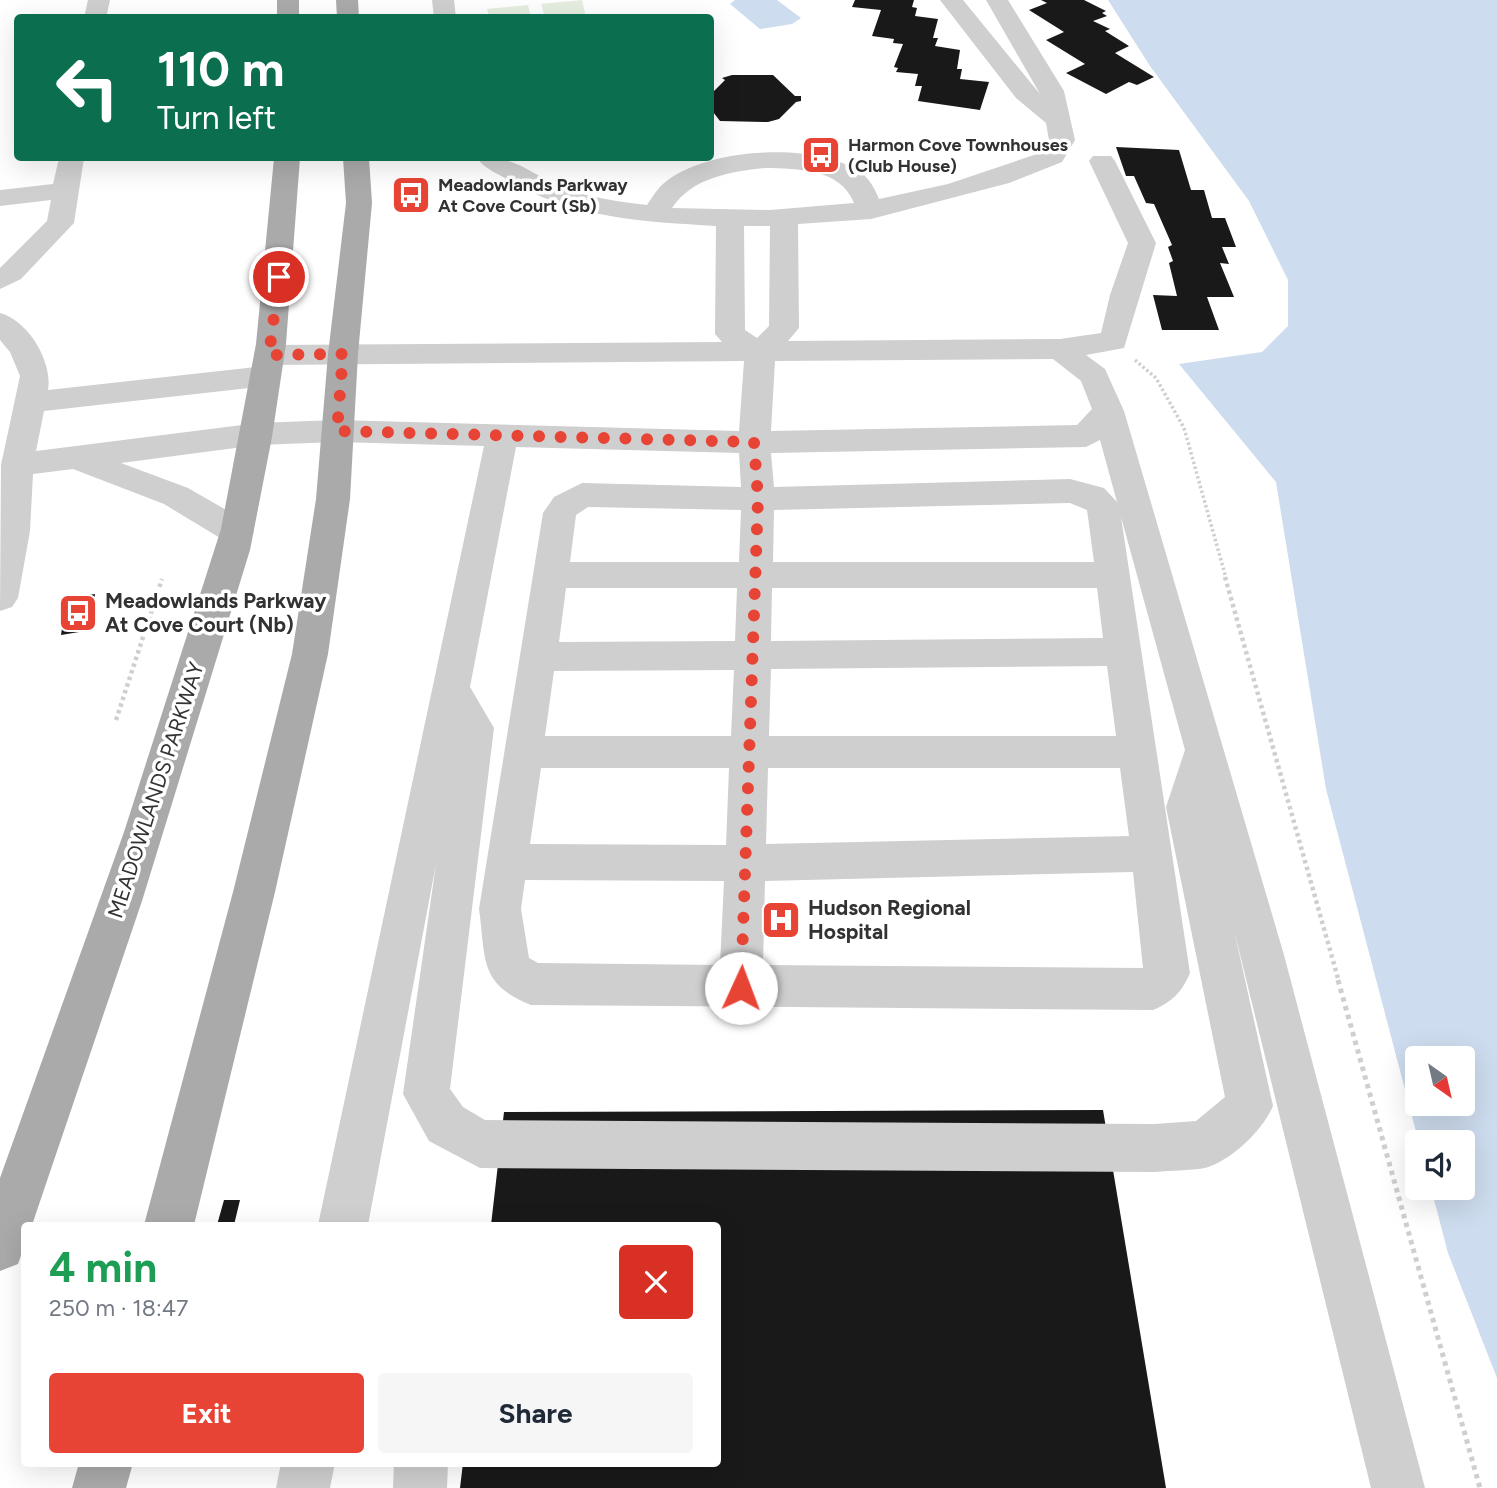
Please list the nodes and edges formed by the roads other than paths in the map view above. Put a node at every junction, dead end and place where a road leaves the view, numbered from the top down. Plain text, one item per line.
1 (951, 0) edge
2 (997, 0) edge
3 (1056, 119) junction
4 (720, 155) edge
5 (70, 161) edge
6 (287, 161) edge
7 (356, 161) edge
8 (495, 161) edge
9 (1102, 161) dead end
10 (65, 191) junction
11 (0, 198) edge
12 (871, 211) junction
13 (654, 214) junction
14 (784, 219) junction
15 (730, 220) junction
16 (0, 280) edge
17 (0, 322) edge
18 (1060, 349) junction
19 (760, 353) junction
20 (343, 354) junction
21 (267, 365) junction
22 (30, 402) junction
23 (1097, 424) junction
24 (337, 431) junction
25 (257, 434) junction
26 (502, 435) junction
27 (754, 442) junction
28 (74, 457) junction
29 (17, 465) junction
30 (758, 499) junction
31 (1103, 506) junction
32 (237, 532) junction
33 (755, 573) junction
34 (551, 575) junction
35 (1113, 575) junction
36 (0, 597) edge
37 (1124, 652) junction
38 (538, 657) junction
39 (752, 658) junction
40 (450, 686) junction
41 (1204, 750) junction
42 (1138, 751) junction
43 (524, 752) junction
44 (748, 754) junction
45 (1152, 855) junction
46 (507, 862) junction
47 (745, 863) junction
48 (741, 988) junction
49 (170, 1222) edge
50 (344, 1222) edge
51 (0, 1246) edge
52 (105, 1467) edge
53 (307, 1467) edge
54 (421, 1467) edge
55 (99, 1488) edge
56 (303, 1488) edge
57 (420, 1488) edge
58 (1398, 1488) edge

1 - 3 street
2 - 3 street
3 - 12 street
4 - 12 street
4 - 13 street
5 - 10 street
6 - 21 main road, MEADOWLANDS PARKWAY
7 - 20 main road
8 - 13 street
9 - 18 street
10 - 11 street
10 - 16 street
12 - 14 street
13 - 15 street
14 - 15 street
14 - 19 street
15 - 19 street
17 - 22 street
18 - 19 street
18 - 23 street
19 - 20 street
19 - 27 street
20 - 21 street
20 - 24 main road
21 - 22 street
21 - 25 main road, MEADOWLANDS PARKWAY
22 - 29 street
23 - 27 street
23 - 31 street
23 - 41 street
24 - 25 street
24 - 26 street
24 - 49 main road
25 - 28 street
25 - 32 main road, MEADOWLANDS PARKWAY
26 - 27 street
26 - 40 street
27 - 30 street
28 - 29 street
28 - 32 street
29 - 36 street
30 - 31 street
30 - 33 street
30 - 34 street
31 - 35 street
32 - 51 main road, MEADOWLANDS PARKWAY
33 - 34 street
33 - 35 street
33 - 39 street
34 - 38 street
35 - 37 street
37 - 39 street
37 - 42 street
38 - 39 street
38 - 43 street
39 - 44 street
40 - 41 street
40 - 50 street
41 - 58 street
42 - 44 street
42 - 45 street
43 - 44 street
43 - 46 street
44 - 47 street
45 - 47 street
45 - 48 street
46 - 47 street
46 - 48 street
47 - 48 street
52 - 55 main road
53 - 56 street
54 - 57 street

